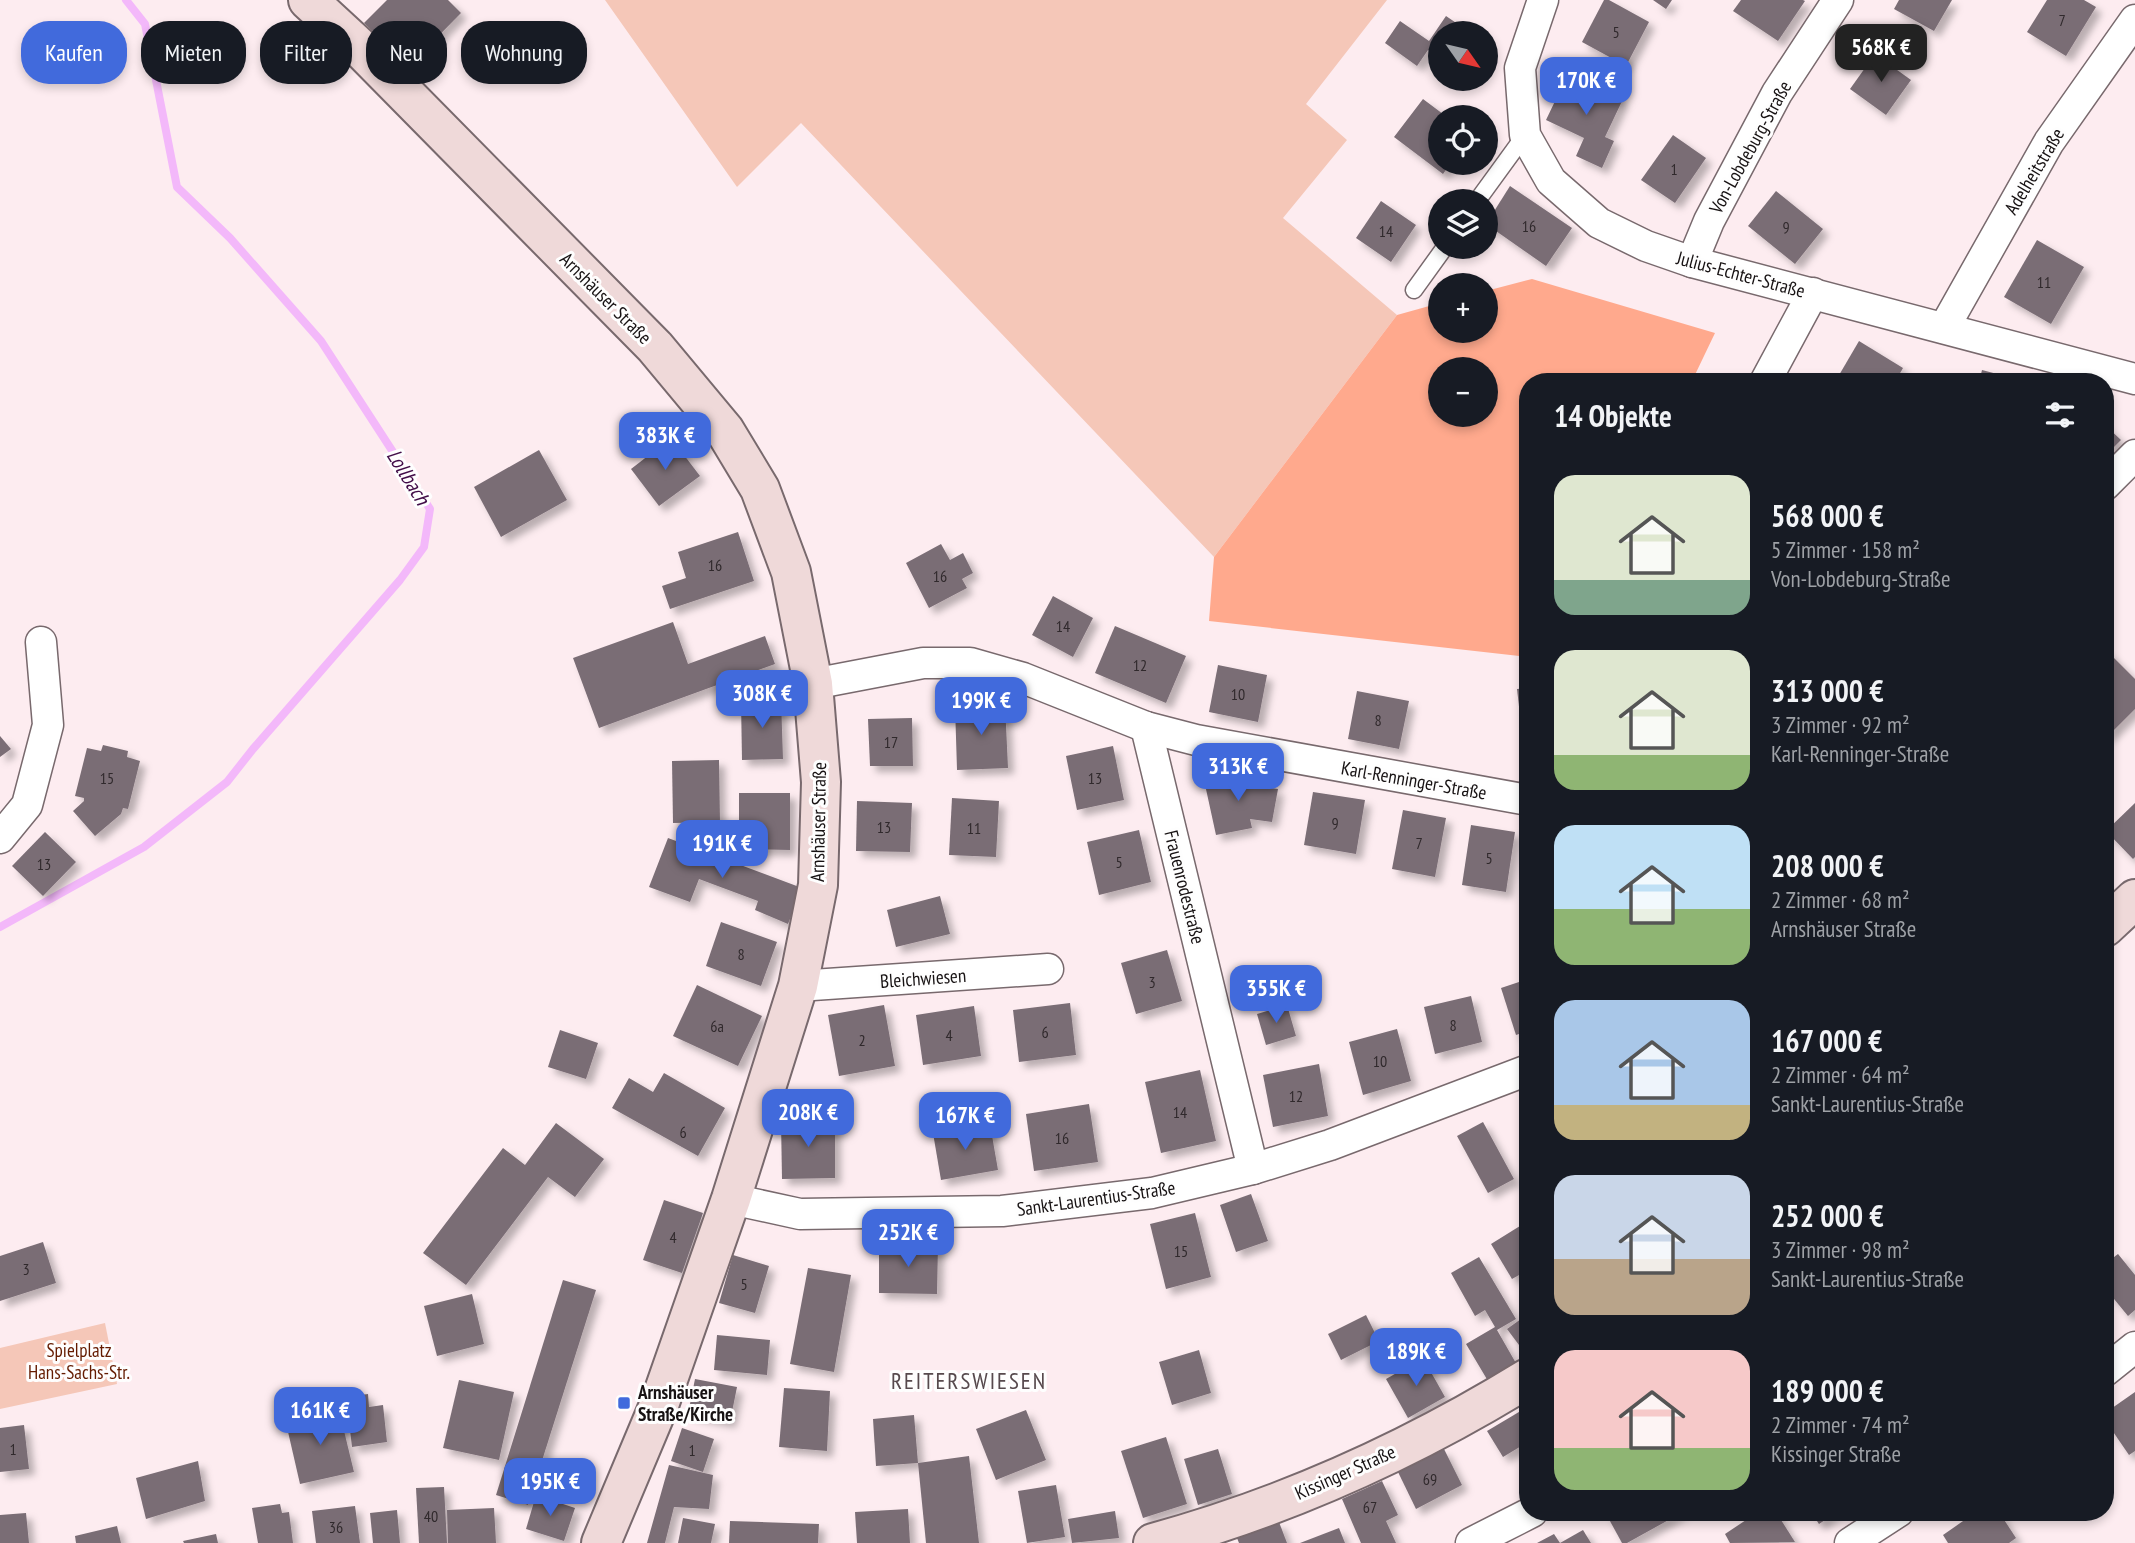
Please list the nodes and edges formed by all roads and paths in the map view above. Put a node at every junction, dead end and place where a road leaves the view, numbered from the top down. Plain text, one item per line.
1 (308, 0) edge
2 (1544, 0) edge
3 (1838, 0) edge
4 (2135, 20) edge
5 (1525, 135) junction
6 (1487, 189) edge
7 (1436, 259) edge
8 (1692, 262) junction
9 (1414, 290) dead end
10 (1813, 293) junction
11 (1944, 328) junction
12 (1770, 373) edge
13 (2113, 373) edge
14 (2114, 373) edge
15 (2135, 379) edge
16 (2135, 455) edge
17 (2114, 476) edge
18 (41, 642) dead end
19 (813, 684) junction
20 (1146, 727) junction
21 (1519, 798) edge
22 (0, 838) edge
23 (2135, 899) edge
24 (2114, 919) edge
25 (1048, 969) dead end
26 (798, 986) junction
27 (1519, 1073) edge
28 (1253, 1169) junction
29 (731, 1199) junction
30 (2135, 1347) edge
31 (2114, 1364) edge
32 (1519, 1384) edge
33 (1519, 1519) edge
34 (1884, 1521) edge
35 (601, 1543) edge
36 (1153, 1543) edge
37 (1471, 1543) edge
38 (1850, 1543) edge

1 - 19 street, Arnshäuser Straße
2 - 5 street, Julius-Echter-Straße
3 - 8 street, Von-Lobdeburg-Straße
4 - 11 street, Adelheitstraße
5 - 6 lane
5 - 8 street, Julius-Echter-Straße
7 - 9 lane
8 - 10 street, Julius-Echter-Straße
10 - 11 street, Julius-Echter-Straße
10 - 12 street
11 - 13 street, Julius-Echter-Straße
14 - 15 street, Julius-Echter-Straße
16 - 17 street
18 - 22 street
19 - 20 street, Karl-Renninger-Straße
19 - 26 street, Arnshäuser Straße
20 - 21 street, Karl-Renninger-Straße
20 - 28 street, Frauenrodestraße
23 - 24 street
25 - 26 street, Bleichwiesen
26 - 29 street, Arnshäuser Straße
27 - 28 street, Sankt-Laurentius-Straße
28 - 29 street, Sankt-Laurentius-Straße
29 - 35 street, Arnshäuser Straße
30 - 31 street
32 - 36 street, Kissinger Straße
33 - 37 street
34 - 38 street

